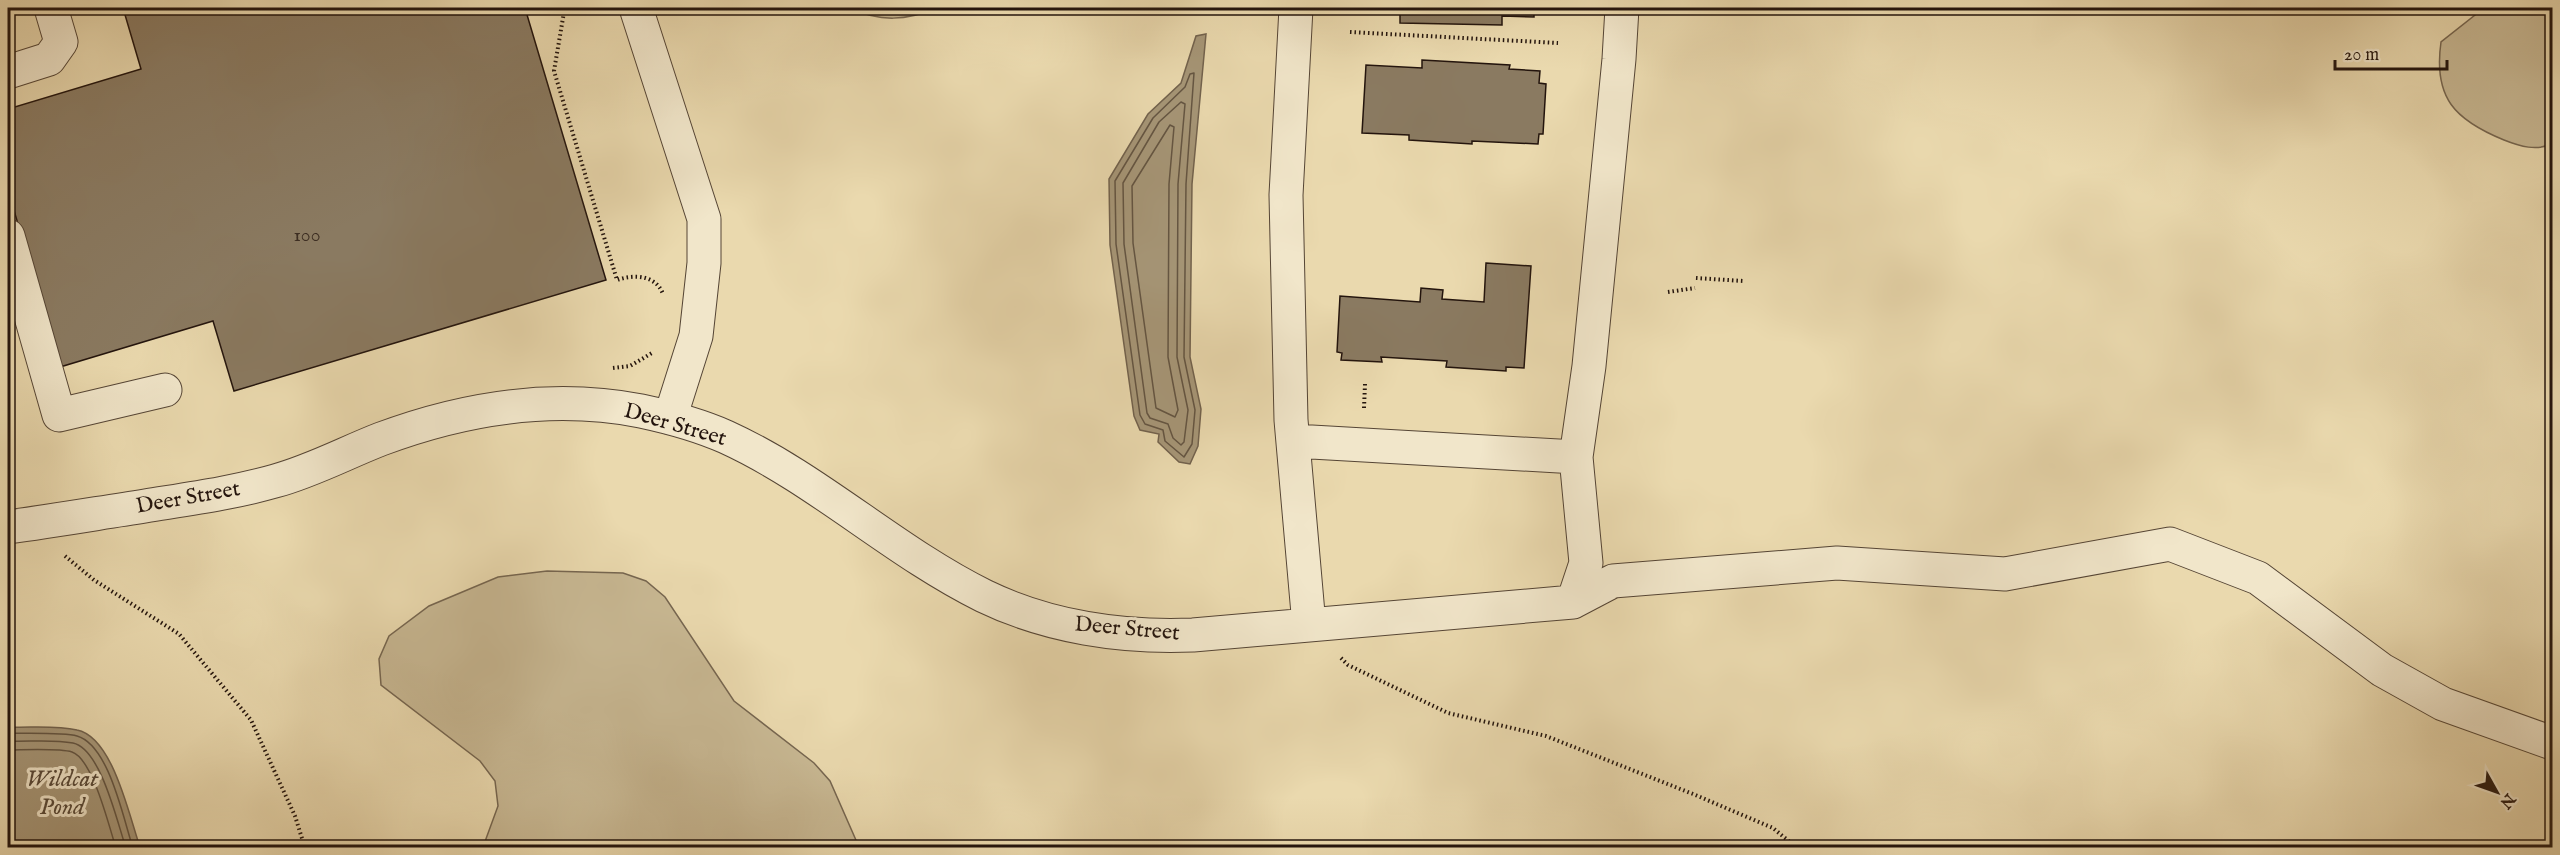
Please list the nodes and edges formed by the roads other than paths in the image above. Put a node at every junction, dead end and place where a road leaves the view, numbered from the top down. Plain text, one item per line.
1 (51, 8) edge
2 (636, 8) edge
3 (1296, 8) edge
4 (1622, 8) edge
5 (8, 72) edge
6 (8, 236) edge
7 (165, 390) dead end
8 (670, 418) junction
9 (1294, 441) junction
10 (1576, 457) junction
11 (18, 525) edge
12 (1573, 602) junction
13 (1309, 625) junction
14 (2553, 743) edge

1 - 5 street
2 - 8 street
3 - 9 street
4 - 10 street
6 - 7 street
8 - 11 street, Deer Street
8 - 13 street, Deer Street
9 - 10 street
9 - 13 street
10 - 12 street
12 - 13 street, Deer Street
12 - 14 street

